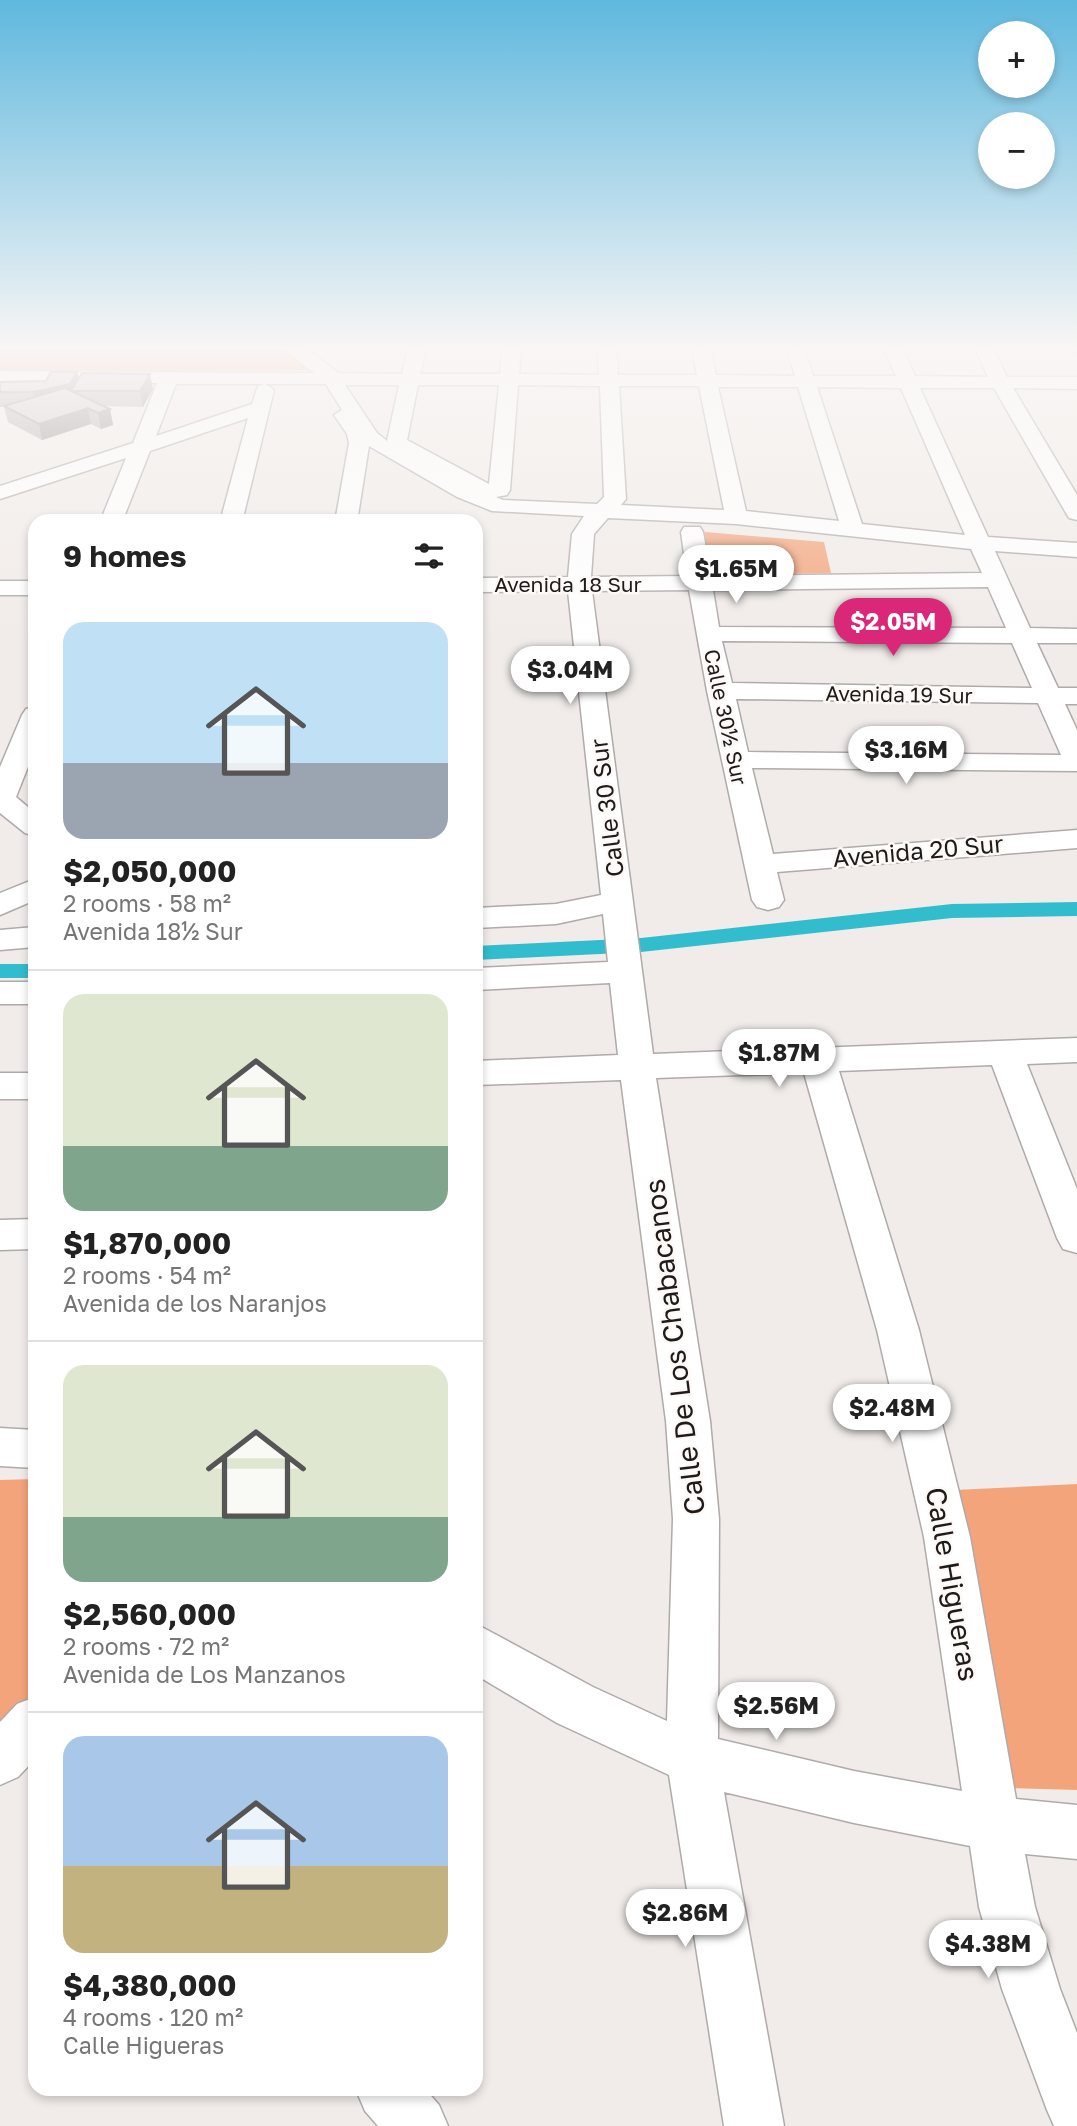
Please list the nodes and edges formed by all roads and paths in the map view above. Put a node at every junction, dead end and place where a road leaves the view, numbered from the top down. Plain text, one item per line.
1 (143, 443) edge
2 (153, 443) edge
3 (251, 443) edge
4 (359, 443) edge
5 (377, 443) edge
6 (399, 443) edge
7 (503, 443) edge
8 (612, 443) edge
9 (720, 443) edge
10 (826, 443) edge
11 (934, 443) edge
12 (1036, 443) edge
13 (141, 447) junction
14 (6, 491) edge
15 (0, 510) edge
16 (1077, 513) edge
17 (114, 514) edge
18 (233, 514) edge
19 (346, 514) edge
20 (599, 515) junction
21 (736, 517) junction
22 (853, 530) junction
23 (692, 532) dead end
24 (980, 547) junction
25 (1077, 550) edge
26 (1077, 562) edge
27 (996, 580) junction
28 (702, 583) junction
29 (483, 584) edge
30 (579, 584) junction
31 (0, 588) edge
32 (28, 588) edge
33 (708, 634) junction
34 (1020, 636) junction
35 (1077, 636) edge
36 (720, 691) junction
37 (1048, 696) junction
38 (1077, 696) edge
39 (28, 732) edge
40 (735, 760) junction
41 (1077, 762) edge
42 (0, 800) edge
43 (28, 822) edge
44 (1077, 839) edge
45 (759, 864) junction
46 (28, 891) edge
47 (768, 900) dead end
48 (0, 905) edge
49 (618, 913) junction
50 (483, 918) edge
51 (28, 938) edge
52 (0, 940) edge
53 (626, 965) junction
54 (483, 978) edge
55 (0, 993) edge
56 (28, 993) edge
57 (1077, 1051) edge
58 (1006, 1055) junction
59 (818, 1059) junction
60 (637, 1068) junction
61 (483, 1073) edge
62 (0, 1086) edge
63 (28, 1086) edge
64 (28, 1234) edge
65 (0, 1235) edge
66 (1077, 1238) edge
67 (0, 1447) edge
68 (28, 1449) edge
69 (483, 1652) edge
70 (28, 1729) edge
71 (0, 1759) edge
72 (692, 1759) junction
73 (994, 1824) junction
74 (1077, 1832) edge
75 (391, 2096) edge
76 (1077, 2110) edge
77 (418, 2126) edge
78 (754, 2126) edge

1 - 13 street
2 - 13 street
3 - 18 street
4 - 19 street
5 - 20 street
6 - 7 street
8 - 20 street, Calle 30 Sur
9 - 21 street
10 - 22 street
11 - 24 street
12 - 16 street
13 - 14 street
13 - 17 street
14 - 15 street
20 - 21 street
20 - 24 street
20 - 30 street, Calle 30 Sur
21 - 22 street
22 - 24 street
23 - 28 street, Calle 30½ Sur
24 - 25 street
24 - 26 street
24 - 27 street
27 - 28 street, Avenida 18 Sur
27 - 34 street
28 - 30 street, Avenida 18 Sur
28 - 33 street, Calle 30½ Sur
29 - 30 street, Avenida 18 Sur
30 - 49 street, Calle 30 Sur
31 - 32 street
33 - 34 street
33 - 36 street, Calle 30½ Sur
34 - 35 street
34 - 37 street
36 - 37 street, Avenida 19 Sur
36 - 40 street, Calle 30½ Sur
37 - 38 street, Avenida 19 Sur
37 - 41 street
39 - 42 street
40 - 41 street
40 - 45 street, Calle 30½ Sur
42 - 43 street
44 - 45 street, Avenida 20 Sur
45 - 47 street, Calle 30½ Sur
46 - 48 street
49 - 50 street
49 - 53 street, Calle 30 Sur
51 - 52 street
53 - 54 street
53 - 60 street, Calle 30 Sur
55 - 56 street
57 - 58 street
58 - 59 street
58 - 66 street
59 - 60 street
59 - 73 street, Calle Higueras
60 - 61 street
60 - 72 street, Calle De Los Chabacanos
62 - 63 street
64 - 65 street
67 - 68 street
69 - 72 street
70 - 71 street
72 - 73 street
72 - 78 street, Calle De Los Chabacanos
73 - 74 street
73 - 76 street, Calle Higueras
75 - 77 street

